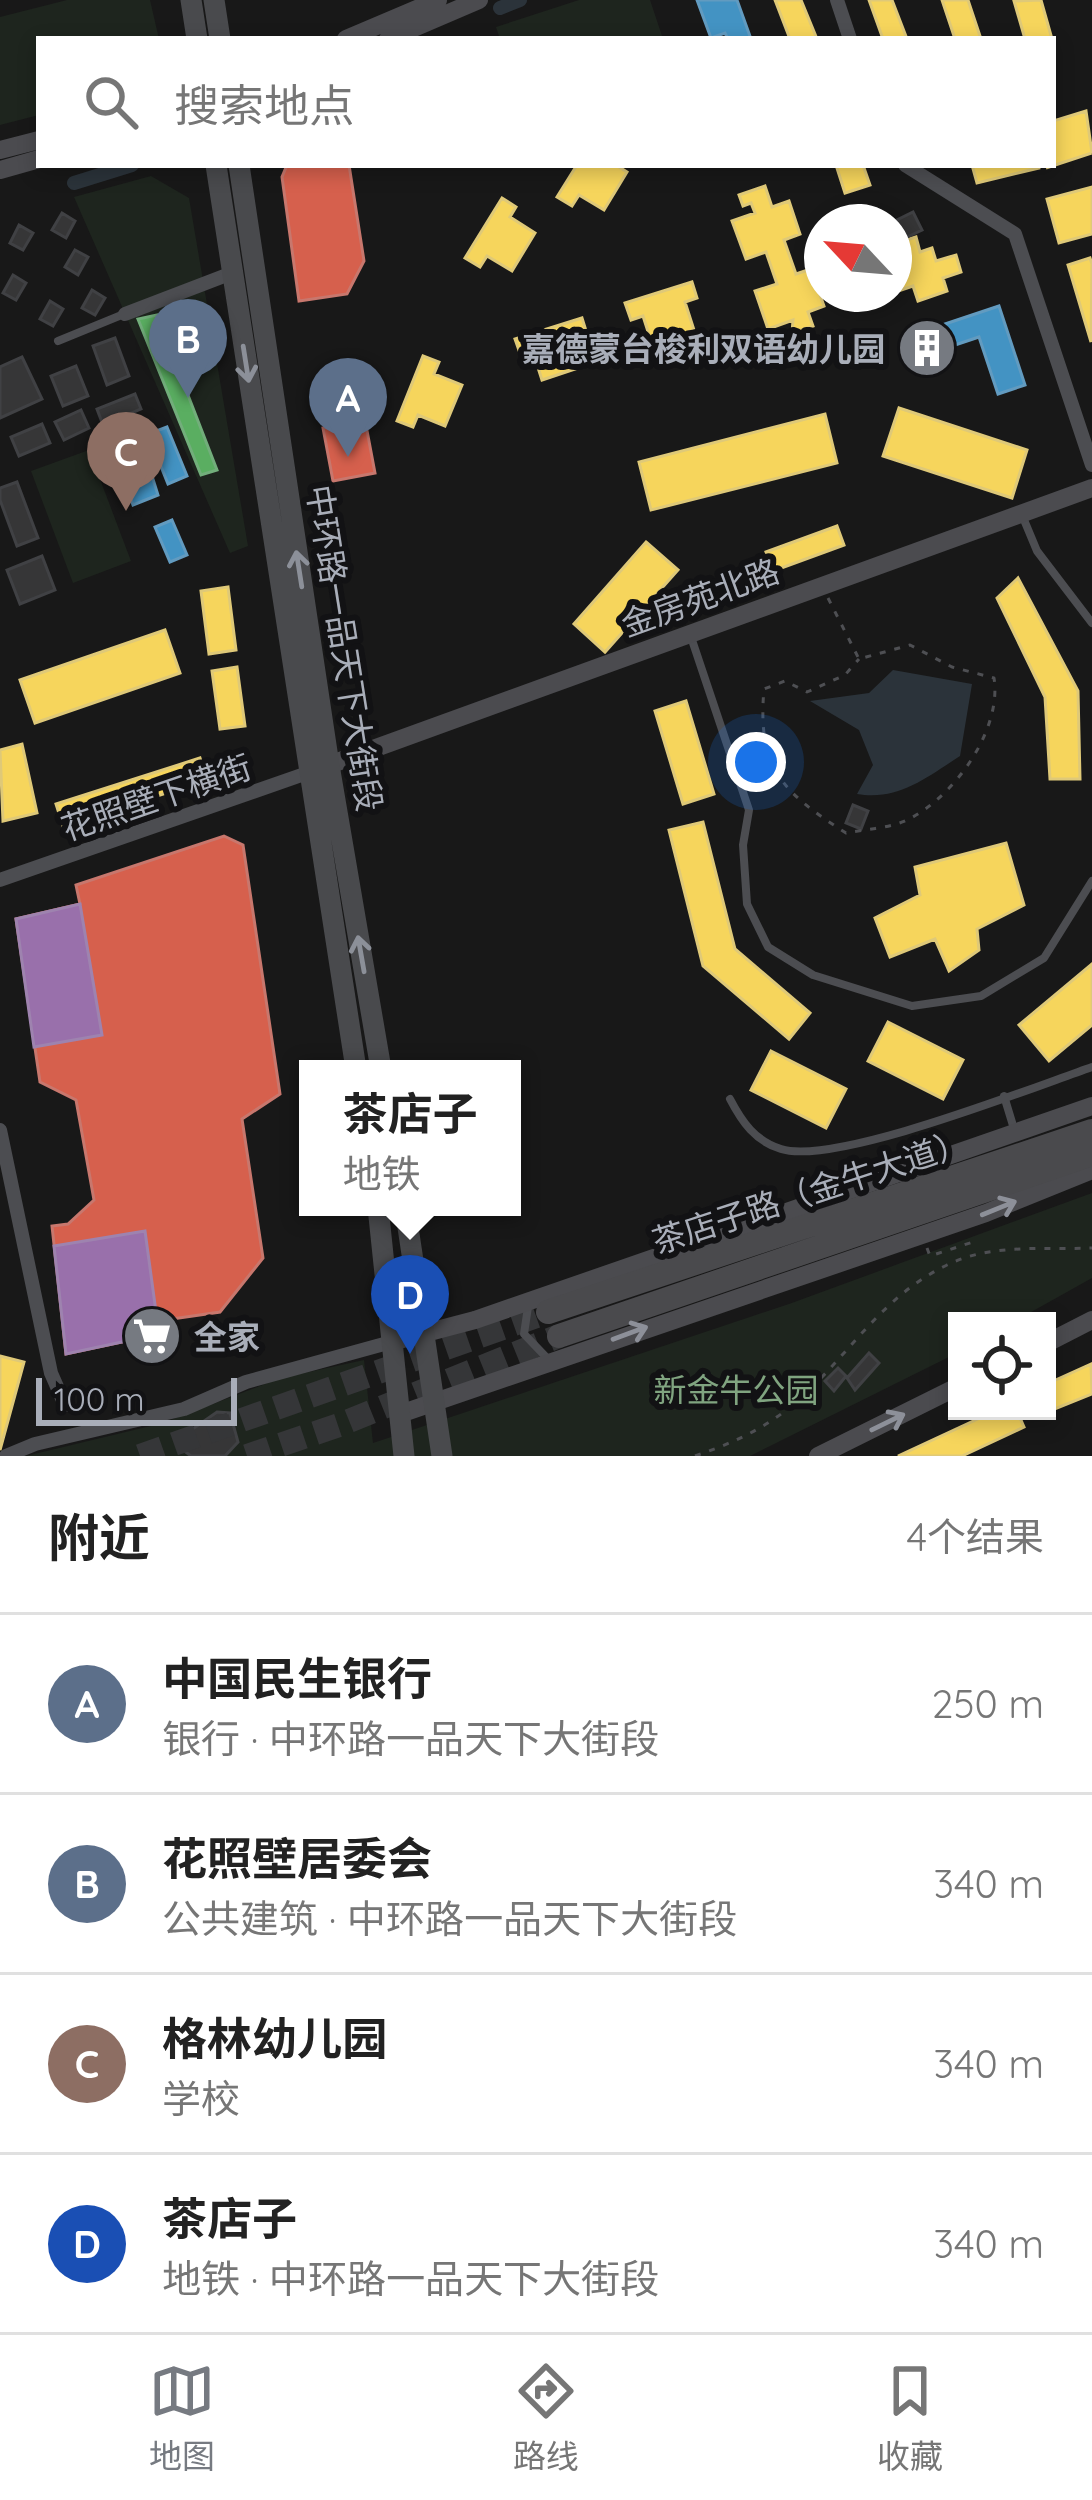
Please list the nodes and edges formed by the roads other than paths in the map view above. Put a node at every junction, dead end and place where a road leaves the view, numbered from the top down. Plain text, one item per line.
1 (191, 0) edge
2 (214, 0) edge
3 (438, 0) edge
4 (479, 0) edge
5 (837, 0) edge
6 (197, 36) edge
7 (220, 36) edge
8 (353, 36) edge
9 (395, 36) edge
10 (849, 36) edge
11 (36, 141) edge
12 (0, 150) edge
13 (36, 160) edge
14 (216, 168) edge
15 (238, 168) edge
16 (910, 168) edge
17 (0, 170) edge
18 (232, 273) junction
19 (125, 314) joint
20 (58, 340) dead end
21 (1092, 465) edge
22 (1092, 488) edge
23 (1022, 514) junction
24 (1092, 622) edge
25 (690, 633) junction
26 (319, 769) junction
27 (0, 880) edge
28 (1092, 880) edge
29 (355, 1060) edge
30 (380, 1060) edge
31 (1092, 1067) edge
32 (1004, 1096) junction
33 (730, 1100) dead end
34 (1092, 1106) edge
35 (1092, 1127) edge
36 (0, 1130) edge
37 (1023, 1143) junction
38 (1092, 1154) edge
39 (1092, 1170) edge
40 (4, 1182) edge
41 (379, 1216) edge
42 (407, 1216) edge
43 (540, 1306) junction
44 (1092, 1320) edge
45 (427, 1333) junction
46 (1056, 1338) edge
47 (395, 1341) junction
48 (556, 1348) junction
49 (948, 1391) edge
50 (435, 1403) junction
51 (65, 1405) dead end
52 (400, 1414) junction
53 (6, 1456) edge
54 (404, 1456) edge
55 (442, 1456) edge
56 (818, 1456) edge

1 - 6 main road
2 - 7 main road
3 - 8 main road
4 - 9 main road
5 - 10 street
11 - 12 main road
13 - 17 main road
14 - 18 main road, 中环路一品天下大街段
26 -> 15 main road, 中环路一品天下大街段
16 - 21 street
18 - 19 street
18 -> 26 main road, 中环路一品天下大街段
19 - 20 lane
22 - 23 main road, 金房苑北路
23 - 24 lane
23 - 25 main road, 金房苑北路
25 - 26 main road, 金房苑北路
25 - 28 lane
26 - 27 street, 花照壁下横街
26 - 29 main road, 中环路一品天下大街段
30 -> 26 main road, 中环路一品天下大街段
31 - 32 lane
32 - 33 lane
32 - 37 lane
34 - 37 main road
35 - 37 highway, 茶店子路（金牛大道）
36 - 40 street
37 - 43 highway, 茶店子路（金牛大道）
38 - 48 highway
48 -> 39 main road
40 - 51 street
41 - 47 main road
42 - 45 main road
43 - 45 main road
43 - 48 lane
44 - 46 main road
45 - 47 main road
45 - 50 main road
47 - 52 main road
47 - 53 street
48 - 50 main road
56 -> 49 main road
50 - 52 main road
50 - 55 main road
52 - 54 main road

